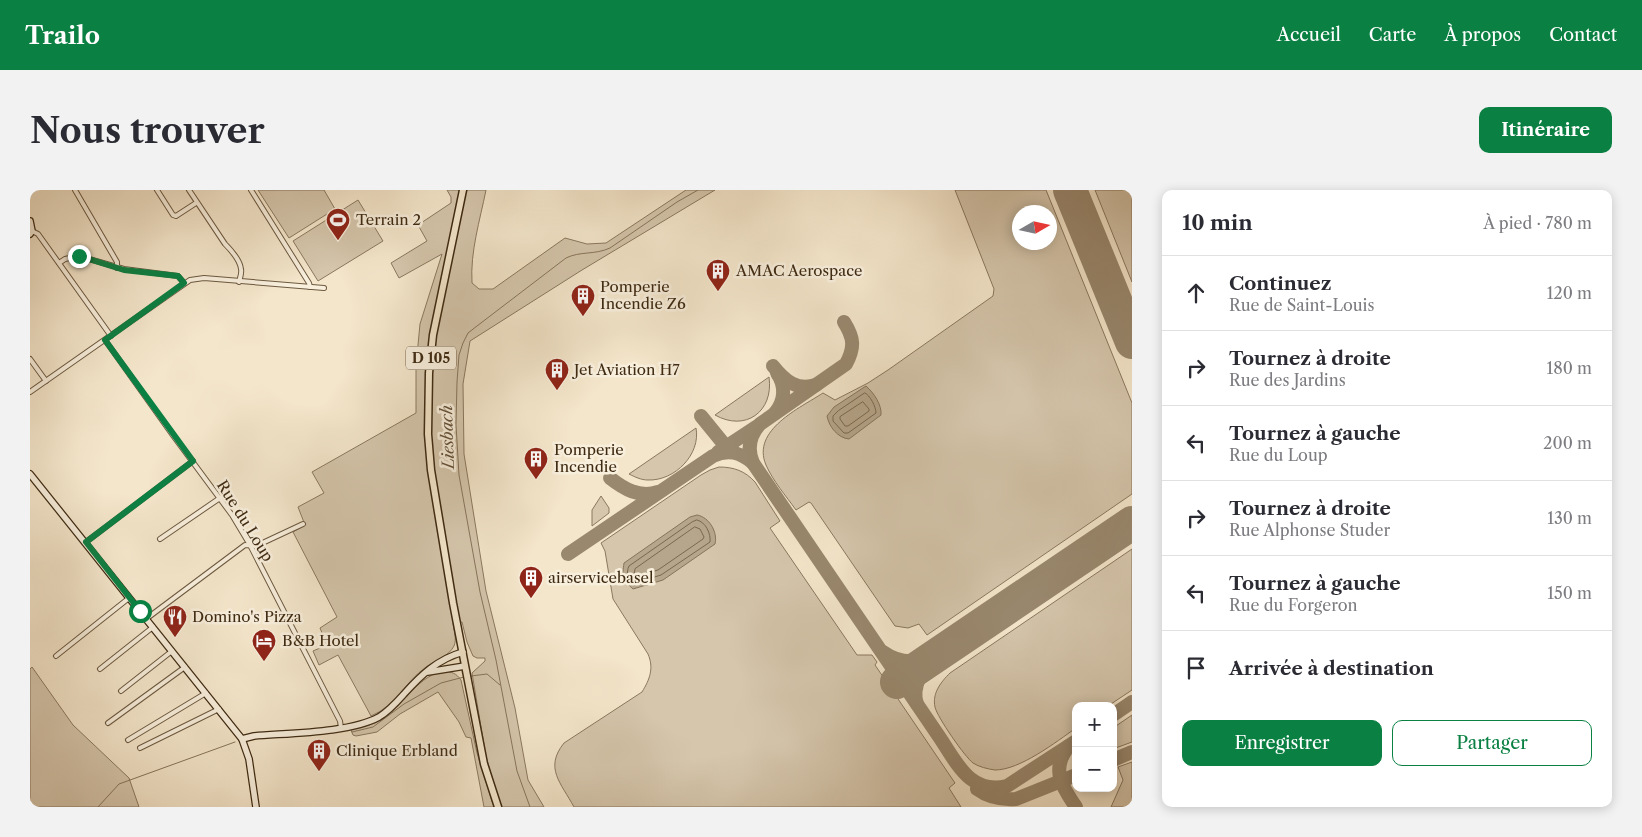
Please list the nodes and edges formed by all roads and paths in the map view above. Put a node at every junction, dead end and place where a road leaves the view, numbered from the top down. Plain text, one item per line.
1 (75, 190) edge
2 (157, 190) edge
3 (189, 190) edge
4 (251, 190) edge
5 (463, 190) edge
6 (196, 203) junction
7 (30, 221) edge
8 (31, 233) edge
9 (59, 263) junction
10 (117, 268) junction
11 (239, 282) junction
12 (184, 283) junction
13 (310, 287) junction
14 (324, 288) dead end
15 (111, 336) junction
16 (105, 340) junction
17 (30, 359) edge
18 (46, 381) junction
19 (30, 392) edge
20 (193, 461) junction
21 (30, 474) edge
22 (220, 498) junction
23 (303, 524) dead end
24 (160, 539) dead end
25 (86, 542) junction
26 (250, 545) junction
27 (129, 598) junction
28 (146, 619) junction
29 (152, 627) junction
30 (172, 651) junction
31 (463, 652) junction
32 (56, 656) dead end
33 (185, 667) junction
34 (100, 669) dead end
35 (466, 669) junction
36 (426, 673) junction
37 (121, 691) dead end
38 (206, 693) junction
39 (219, 709) junction
40 (108, 723) dead end
41 (341, 728) junction
42 (242, 739) junction
43 (128, 740) dead end
44 (140, 748) dead end
45 (256, 807) edge
46 (498, 807) edge

1 - 10 street
2 - 6 street
3 - 6 street
4 - 13 street
5 - 31 main road, D 105
6 - 11 street
7 - 8 main road
8 - 9 street
9 - 10 street
9 - 15 street
10 - 12 street
11 - 12 street
11 - 13 street
12 - 15 street
13 - 14 street
15 - 16 street
16 - 18 street
16 - 20 street, Rue du Loup
17 - 18 street
18 - 19 street
20 - 22 street, Rue du Loup
20 - 25 street
21 - 25 main road
22 - 24 street
22 - 26 street, Rue du Loup
23 - 26 street
25 - 27 main road
26 - 28 street
26 - 41 street, Rue du Loup
27 - 28 main road
27 - 32 street
28 - 29 main road
29 - 30 main road
29 - 34 street
30 - 33 main road
30 - 37 street
31 - 35 main road, D 105
31 - 36 main road
33 - 38 main road
33 - 40 street
35 - 36 main road
35 - 46 main road, D 105
36 - 41 main road
38 - 39 main road
38 - 43 street
39 - 42 main road
39 - 44 street
41 - 42 main road
42 - 45 main road

